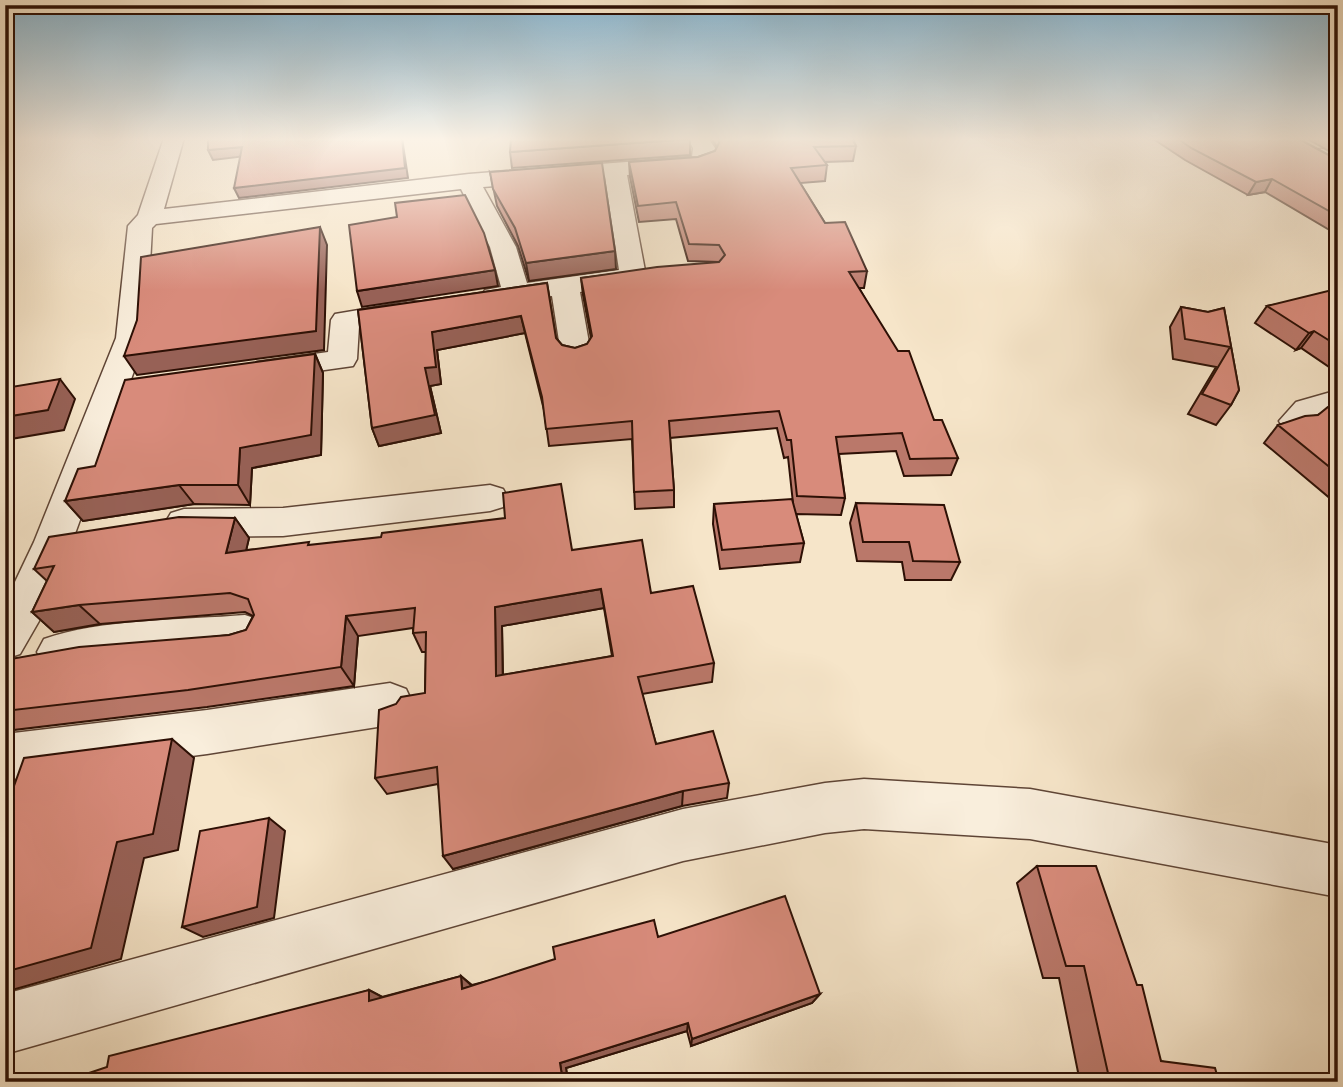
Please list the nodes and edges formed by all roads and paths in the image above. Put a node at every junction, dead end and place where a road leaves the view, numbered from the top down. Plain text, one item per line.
1 (158, 189) edge
2 (432, 189) edge
3 (473, 189) edge
4 (620, 189) edge
5 (149, 218) junction
6 (568, 285) junction
7 (516, 293) junction
8 (576, 354) edge
9 (234, 374) edge
10 (1338, 400) edge
11 (1296, 421) edge
12 (490, 498) dead end
13 (155, 527) edge
14 (92, 537) edge
15 (53, 542) junction
16 (10, 629) edge
17 (245, 632) edge
18 (5, 661) edge
19 (390, 704) edge
20 (5, 757) edge
21 (1338, 871) edge
22 (5, 1024) edge

1 - 5 street
2 - 5 street
3 - 7 street
4 - 6 street
5 - 15 street
6 - 7 street
6 - 8 street
7 - 9 street
10 - 11 street
12 - 13 street
14 - 15 street
15 - 16 street
17 - 18 street
19 - 20 street
21 - 22 street

